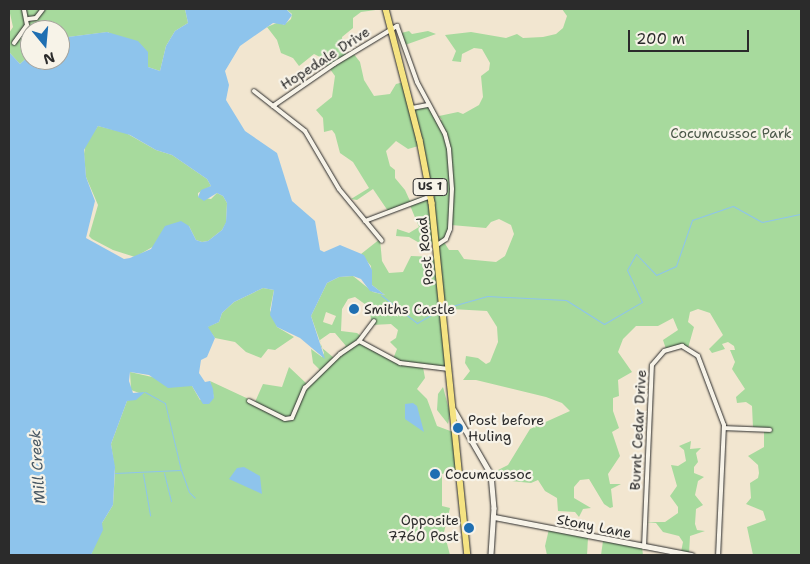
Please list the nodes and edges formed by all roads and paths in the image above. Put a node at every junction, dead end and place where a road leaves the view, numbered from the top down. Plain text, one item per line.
1 (24, 9) edge
2 (43, 9) edge
3 (386, 9) edge
4 (28, 19) junction
5 (390, 30) junction
6 (14, 43) dead end
7 (254, 90) dead end
8 (428, 104) junction
9 (272, 106) junction
10 (412, 108) junction
11 (431, 196) junction
12 (365, 221) junction
13 (382, 241) dead end
14 (437, 245) junction
15 (374, 321) dead end
16 (359, 341) junction
17 (449, 369) junction
18 (249, 401) dead end
19 (453, 409) junction
20 (724, 428) junction
21 (770, 430) dead end
22 (494, 516) junction
23 (644, 547) junction
24 (468, 555) edge
25 (491, 555) edge
26 (691, 555) edge
27 (718, 555) edge

1 - 4 street
2 - 4 street
3 - 5 main road, Post Road / US 1
4 - 6 street
5 - 8 street
5 - 9 street, Hopedale Drive
5 - 10 main road, Post Road / US 1
7 - 9 street
8 - 10 street
8 - 14 street
9 - 12 street
10 - 11 main road, Post Road / US 1
11 - 12 street
11 - 14 main road, Post Road / US 1
12 - 13 street
14 - 17 main road, Post Road / US 1
15 - 16 street
16 - 17 street
16 - 18 street
17 - 19 main road, Post Road / US 1
19 - 22 street
19 - 24 main road, Post Road / US 1
20 - 21 street
20 - 23 street, Burnt Cedar Drive
20 - 27 street, Burnt Cedar Drive
22 - 23 street, Stony Lane
22 - 25 street
23 - 26 street, Stony Lane

